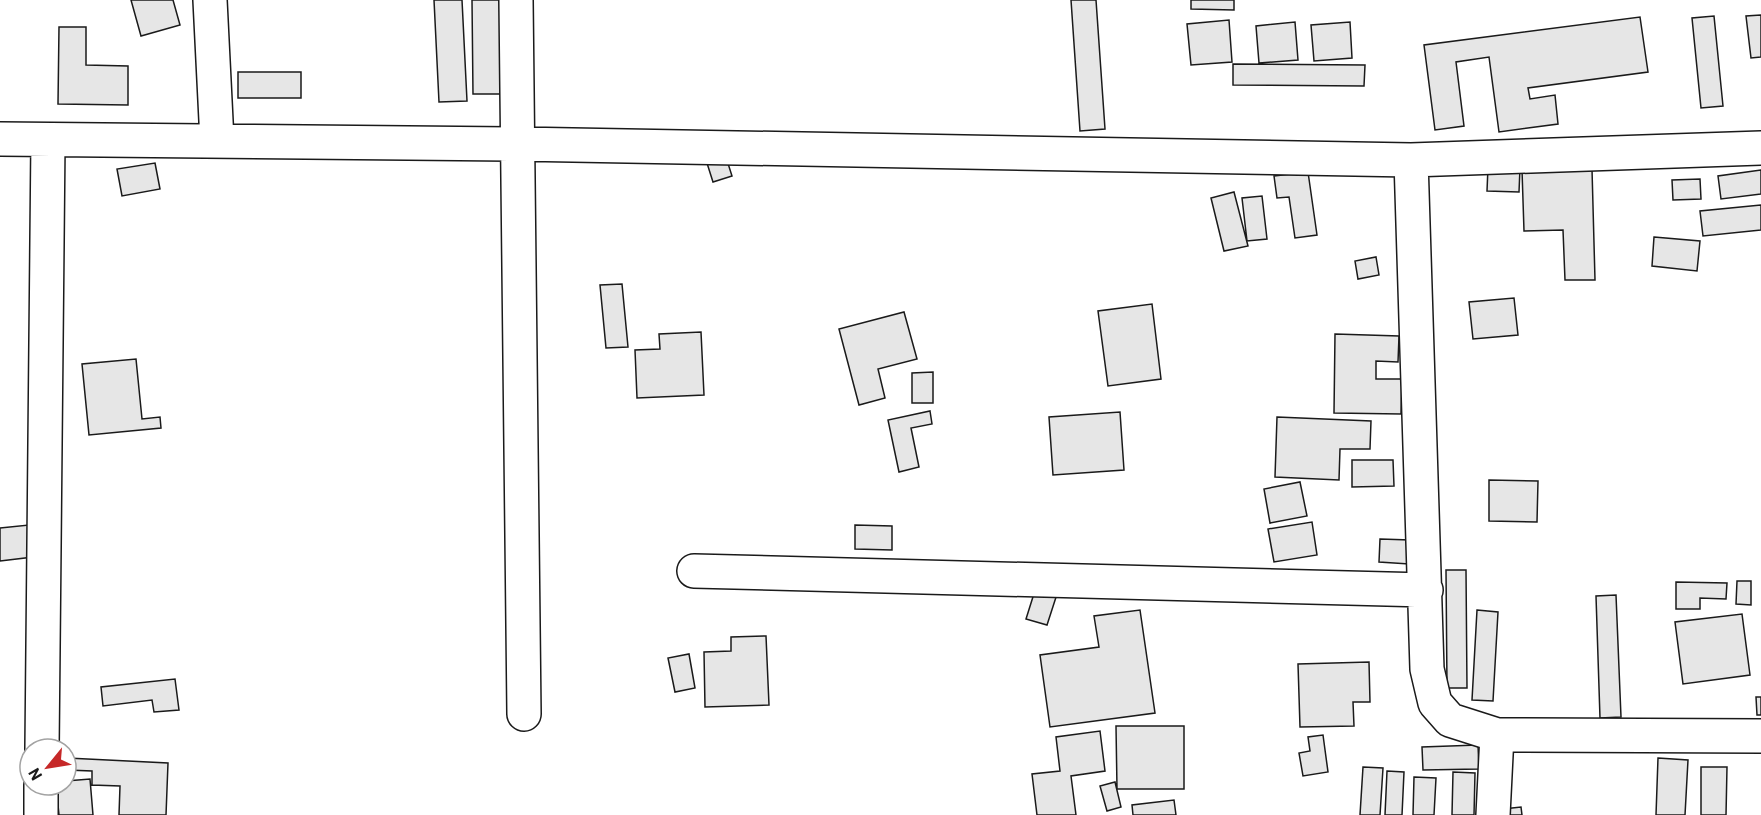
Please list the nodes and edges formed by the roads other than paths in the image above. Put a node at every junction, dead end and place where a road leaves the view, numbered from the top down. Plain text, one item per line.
1 (210, 0) edge
2 (516, 0) edge
3 (0, 139) edge
4 (48, 140) junction
5 (217, 141) junction
6 (519, 144) junction
7 (1761, 148) edge
8 (1412, 160) junction
9 (694, 571) dead end
10 (1426, 590) junction
11 (524, 714) dead end
12 (1497, 735) junction
13 (1761, 736) edge
14 (42, 737) edge
15 (41, 797) edge
16 (41, 815) edge
17 (1493, 815) edge

1 - 5 street
2 - 6 street
3 - 4 street
4 - 5 street
4 - 14 street
5 - 6 street
6 - 8 street
6 - 11 street
7 - 8 street
8 - 10 street
9 - 10 street
10 - 12 street
12 - 13 street
12 - 17 street
15 - 16 street

